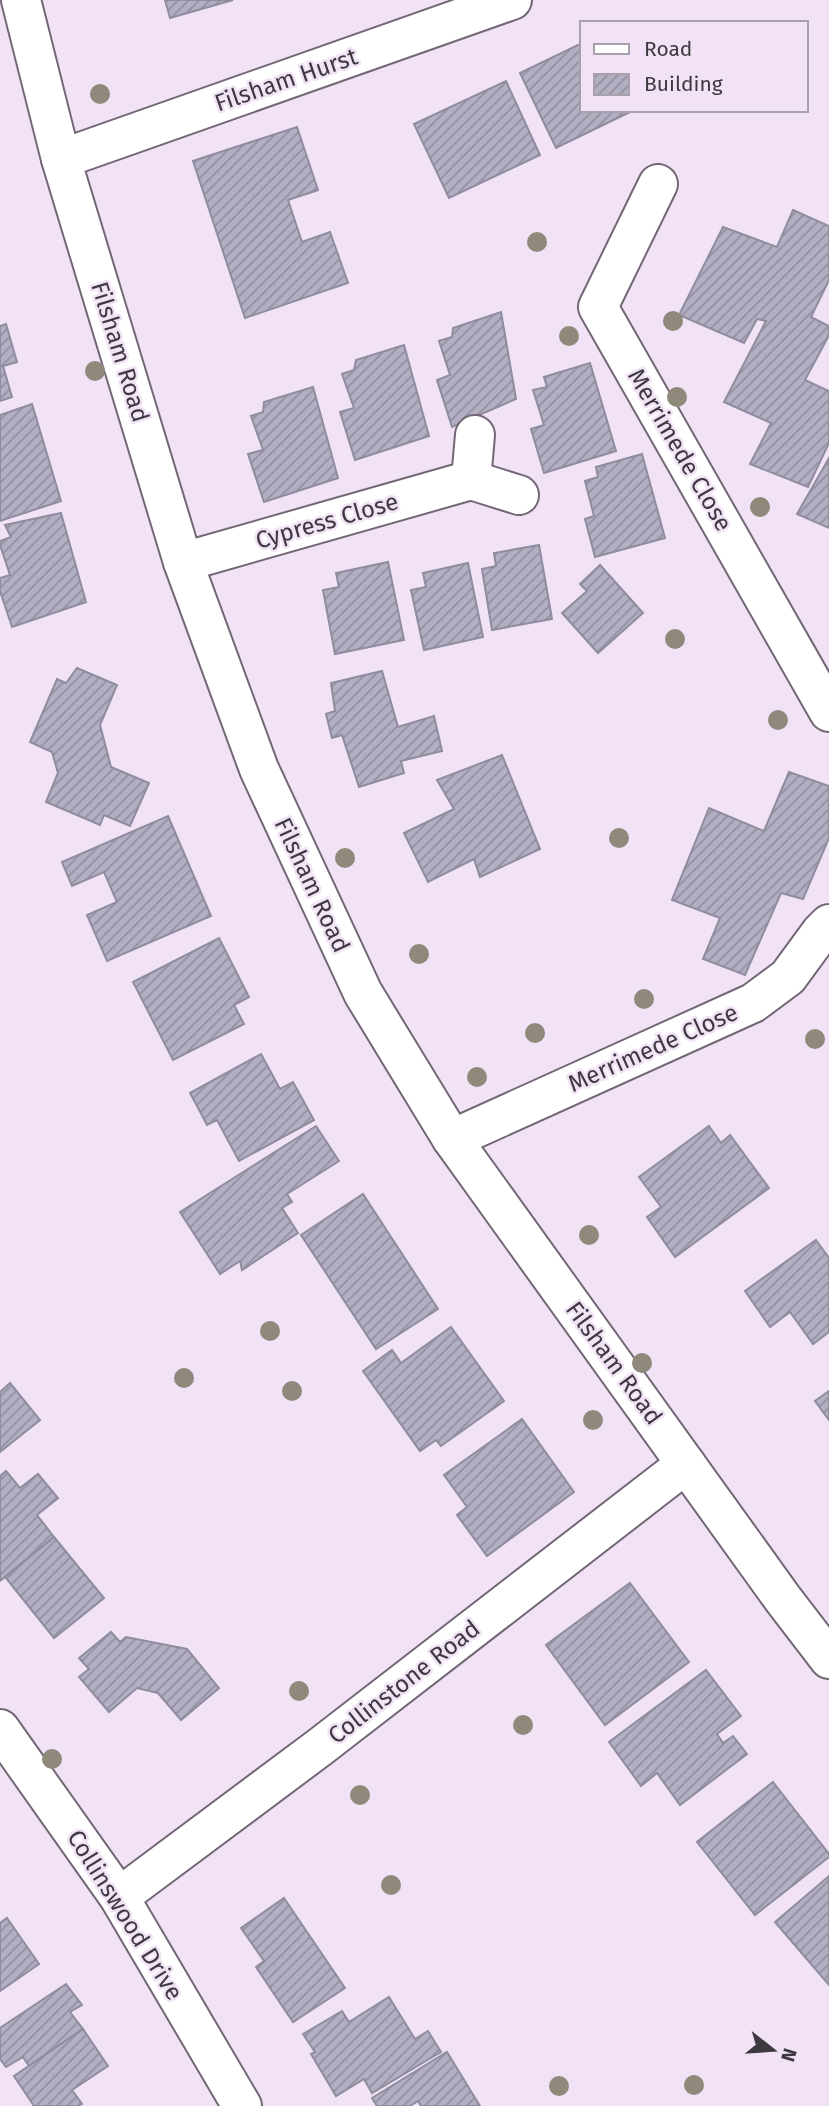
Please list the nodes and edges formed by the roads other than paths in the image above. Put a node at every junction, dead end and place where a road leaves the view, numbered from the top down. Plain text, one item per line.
1 (21, 0) edge
2 (512, 0) edge
3 (61, 159) junction
4 (658, 184) dead end
5 (475, 435) dead end
6 (471, 480) junction
7 (519, 495) dead end
8 (183, 562) junction
9 (829, 712) edge
10 (829, 924) edge
11 (452, 1139) junction
12 (686, 1464) junction
13 (829, 1659) edge
14 (0, 1729) edge
15 (119, 1897) junction
16 (242, 2106) edge

1 - 3 street, Filsham Road
2 - 3 street, Filsham Hurst
3 - 8 street, Filsham Road
4 - 9 street, Merrimede Close
5 - 6 street
6 - 7 street
6 - 8 street, Cypress Close
8 - 11 street, Filsham Road
10 - 11 street, Merrimede Close
11 - 12 street, Filsham Road
12 - 13 street, Filsham Road
12 - 15 street, Collinstone Road
14 - 15 street, Collinswood Drive
15 - 16 street, Collinswood Drive

